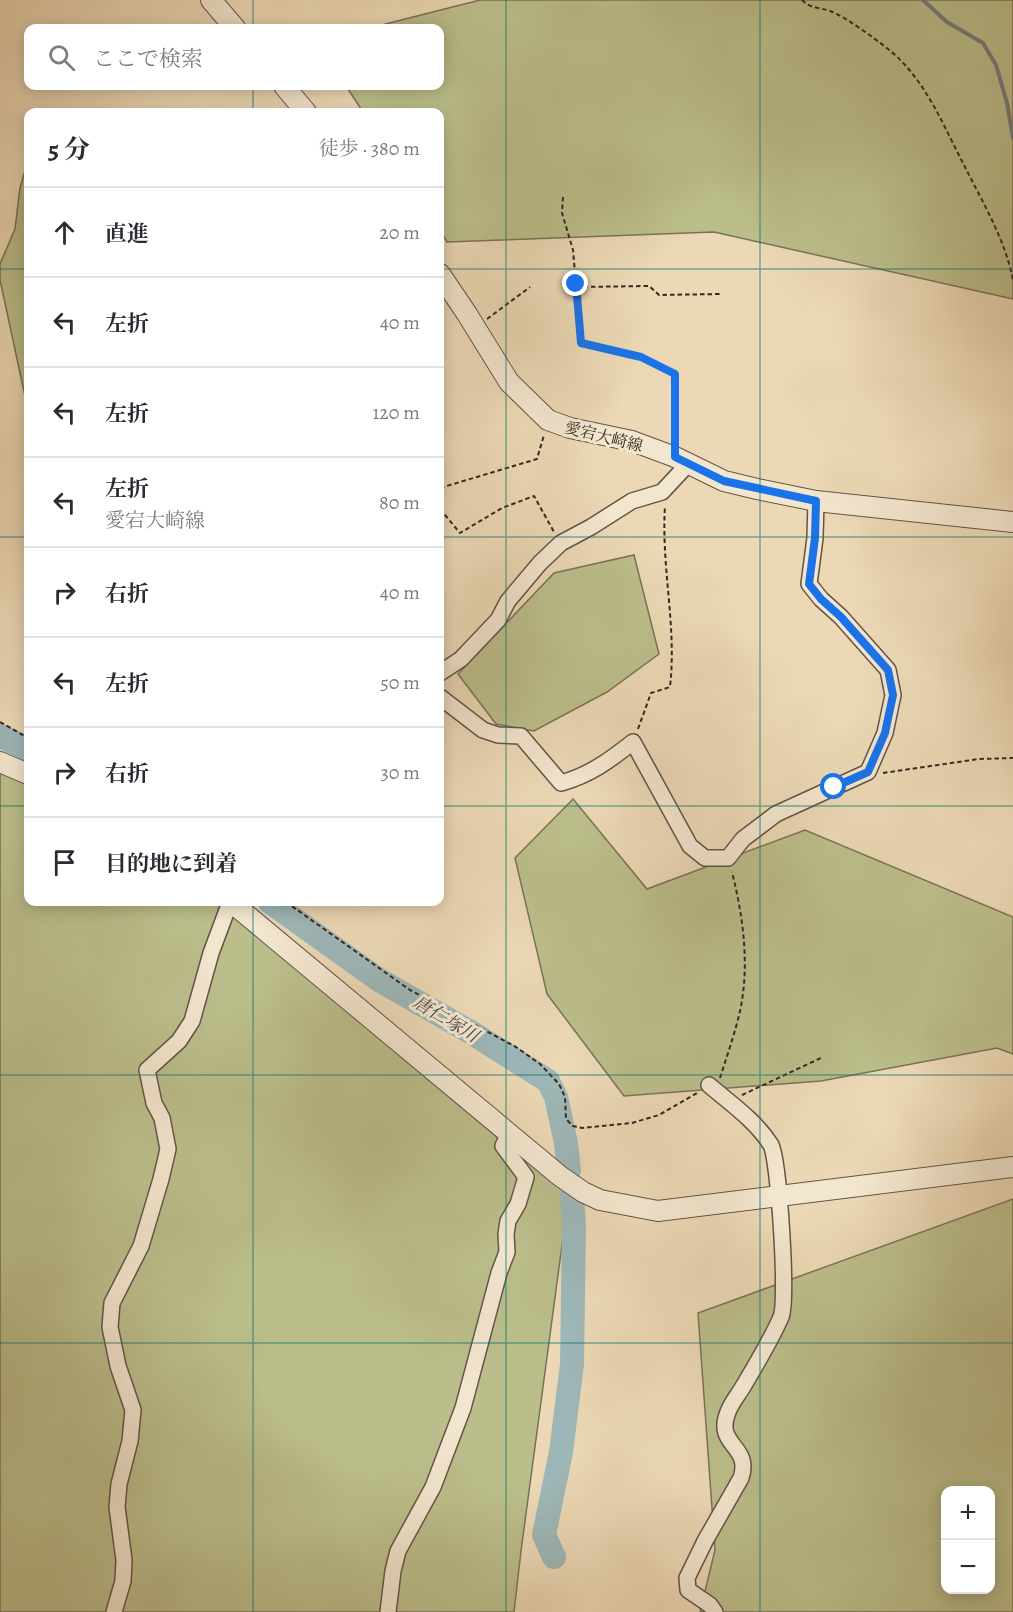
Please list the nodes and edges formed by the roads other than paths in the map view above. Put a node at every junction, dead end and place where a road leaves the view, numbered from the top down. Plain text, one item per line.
1 (211, 0) edge
2 (232, 24) edge
3 (287, 90) edge
4 (303, 108) edge
5 (444, 280) edge
6 (682, 460) junction
7 (816, 501) junction
8 (1013, 522) edge
9 (444, 670) edge
10 (444, 699) edge
11 (0, 762) edge
12 (24, 772) edge
13 (229, 906) edge
14 (236, 906) edge
15 (709, 1085) road end
16 (509, 1134) junction
17 (1013, 1167) edge
18 (779, 1196) junction
19 (114, 1612) edge
20 (388, 1612) edge
21 (715, 1612) edge

1 - 2 street
3 - 4 street
5 - 6 street, 愛宕大崎線
6 - 7 street, 愛宕大崎線
6 - 9 street
7 - 8 street, 愛宕大崎線
7 - 10 street
11 - 12 street
13 - 19 street
14 - 16 street
15 - 18 street
16 - 18 street
16 - 20 street
17 - 18 street
18 - 21 street

